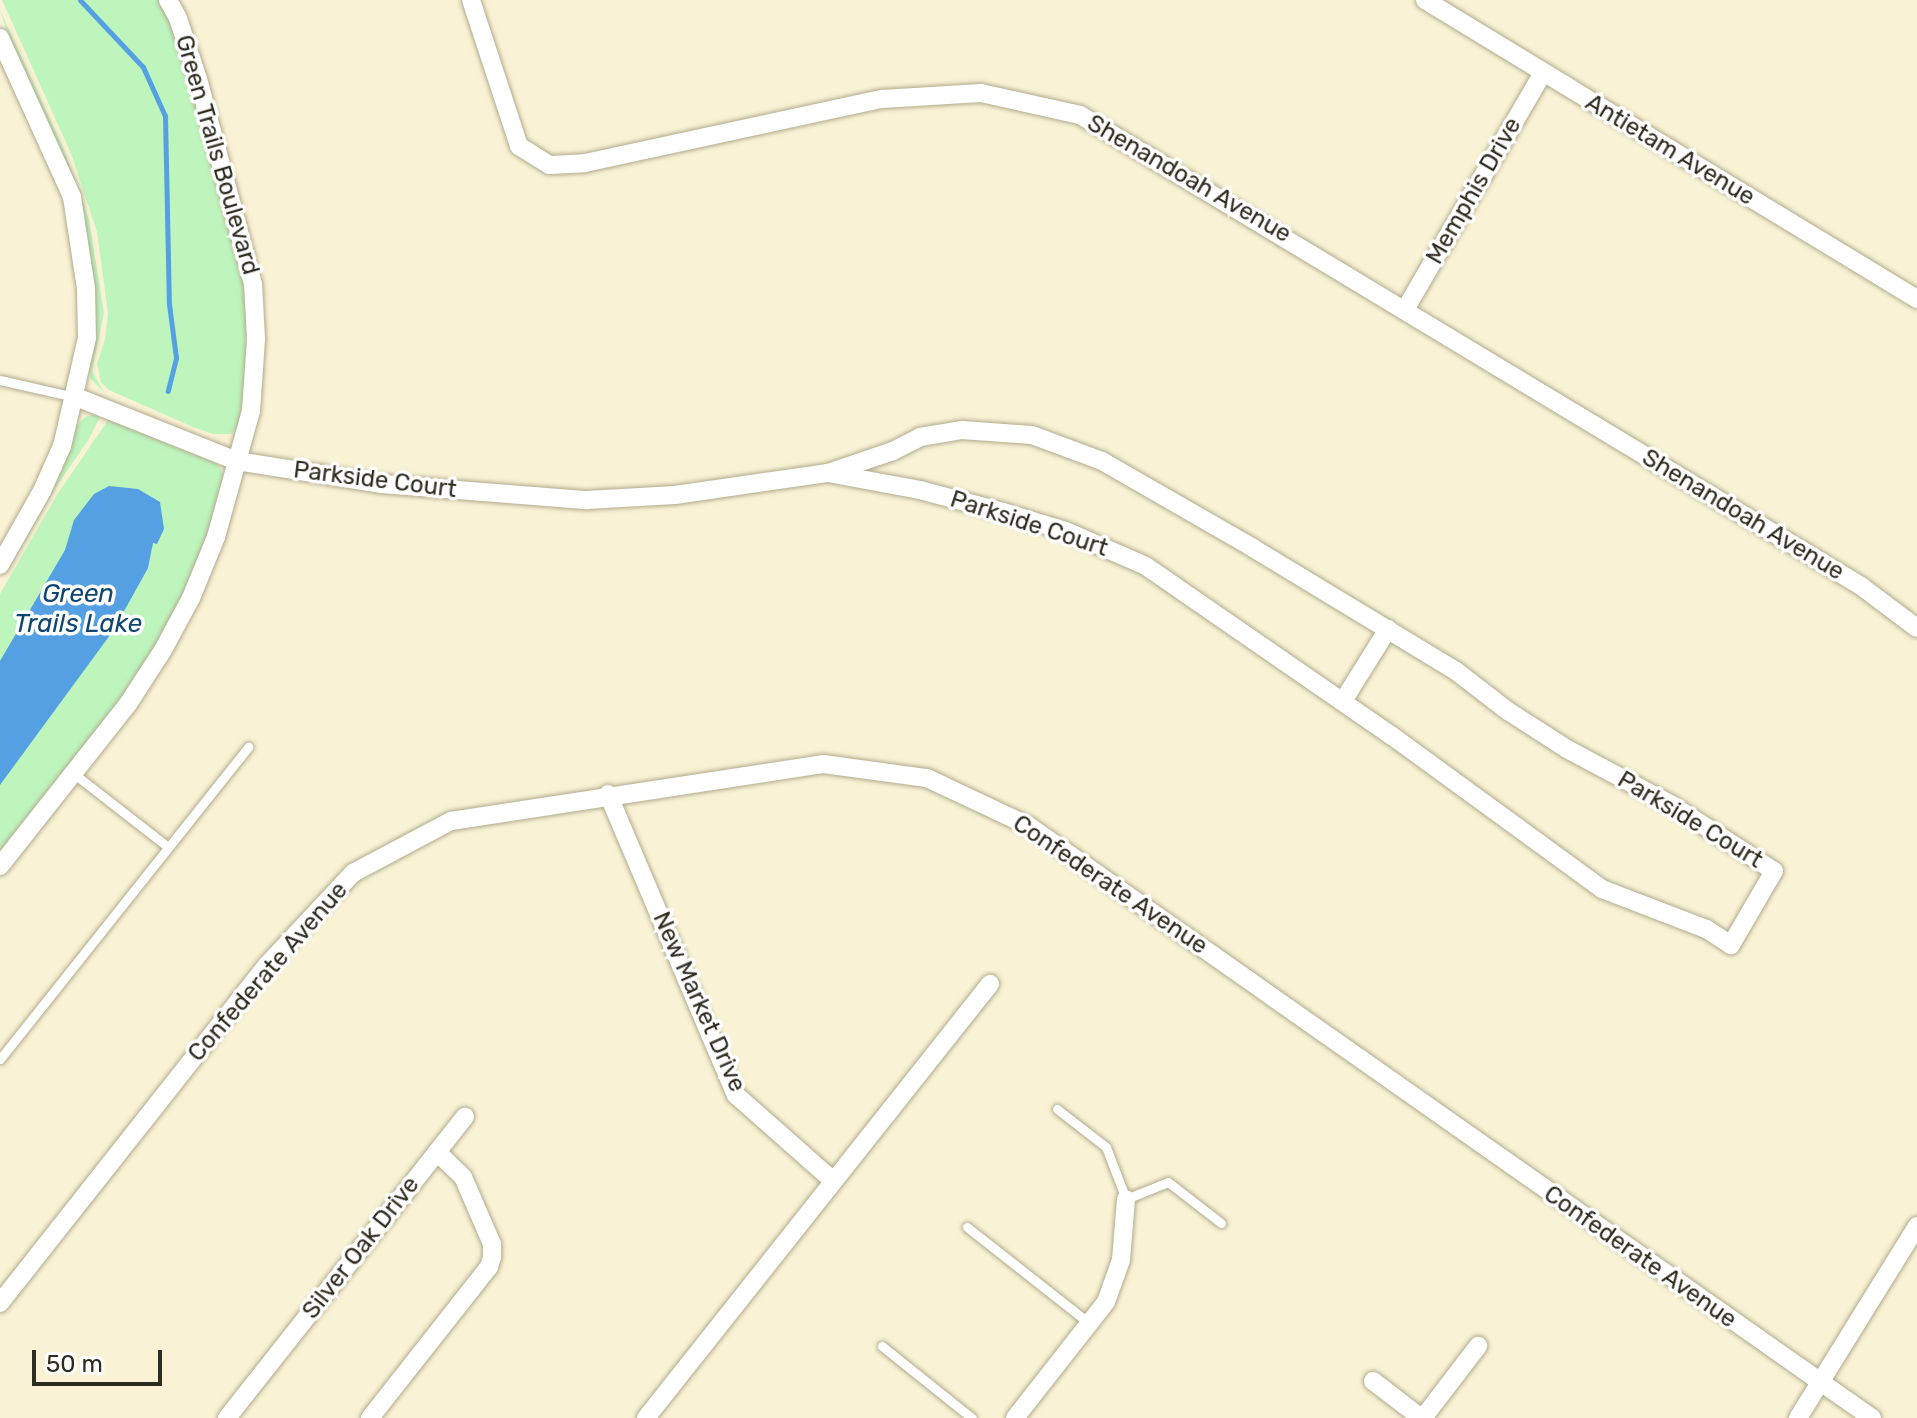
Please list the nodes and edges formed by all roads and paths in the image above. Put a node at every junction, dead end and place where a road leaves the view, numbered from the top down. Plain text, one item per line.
1 (168, 0) edge
2 (471, 0) edge
3 (1425, 0) edge
4 (0, 38) edge
5 (1543, 73) junction
6 (1917, 299) edge
7 (1406, 308) junction
8 (0, 380) edge
9 (76, 397) junction
10 (237, 461) junction
11 (828, 473) junction
12 (0, 565) edge
13 (1917, 628) edge
14 (1388, 629) junction
15 (1343, 701) junction
16 (248, 747) dead end
17 (73, 773) junction
18 (608, 794) junction
19 (168, 847) junction
20 (0, 866) edge
21 (990, 984) dead end
22 (0, 1059) edge
23 (1057, 1109) dead end
24 (465, 1117) dead end
25 (437, 1152) junction
26 (832, 1180) junction
27 (1126, 1199) junction
28 (1221, 1223) dead end
29 (1917, 1226) edge
30 (967, 1227) dead end
31 (0, 1303) edge
32 (1089, 1323) junction
33 (882, 1346) dead end
34 (1478, 1346) dead end
35 (1373, 1381) dead end
36 (1820, 1385) junction
37 (227, 1418) edge
38 (370, 1418) edge
39 (646, 1418) edge
40 (972, 1418) edge
41 (1015, 1418) edge
42 (1422, 1418) edge
43 (1798, 1418) edge
44 (1872, 1418) edge

1 - 10 street, Green Trails Boulevard
2 - 7 street, Shenandoah Avenue
3 - 5 street, Antietam Avenue
4 - 9 street
5 - 6 street, Antietam Avenue
5 - 7 street, Memphis Drive
7 - 13 street, Shenandoah Avenue
8 - 9 lane
9 - 10 street, Parkside Court
9 - 12 street
10 - 11 street, Parkside Court
10 - 17 street, Green Trails Boulevard
11 - 14 street, Parkside Court
11 - 15 street, Parkside Court
14 - 15 street
14 - 15 street, Parkside Court
16 - 19 lane
17 - 19 lane
17 - 20 street, Green Trails Boulevard
18 - 26 street, New Market Drive
18 - 31 street, Confederate Avenue
18 - 36 street, Confederate Avenue
19 - 22 lane
21 - 26 street
23 - 27 lane
24 - 25 street, Silver Oak Drive
25 - 37 street, Silver Oak Drive
25 - 38 street
26 - 39 street
27 - 28 lane
27 - 32 street
29 - 36 street
30 - 32 lane
32 - 41 street
33 - 40 lane
34 - 42 street
35 - 42 street
36 - 43 street
36 - 44 street, Confederate Avenue

